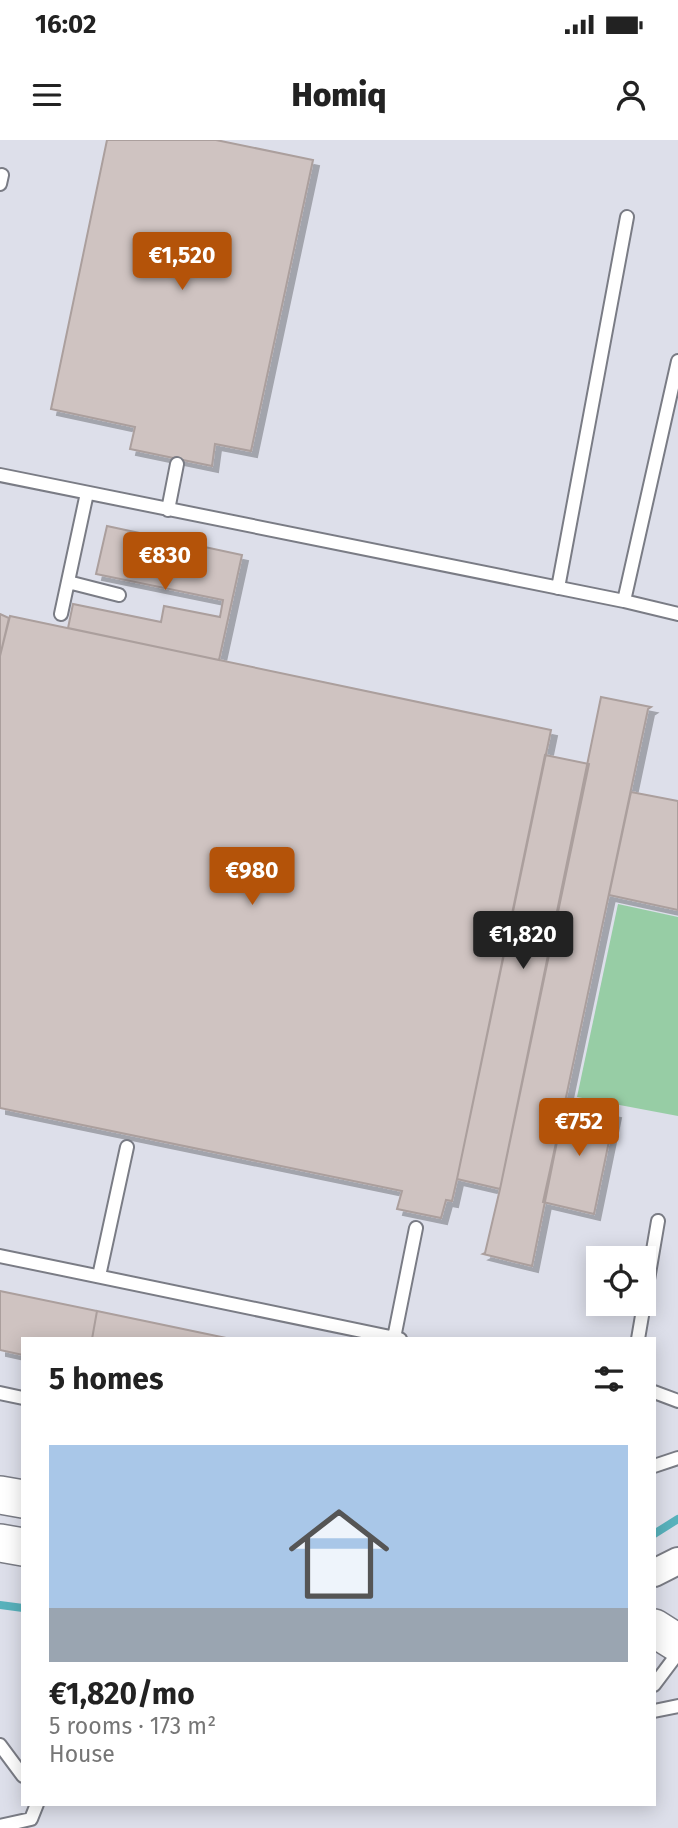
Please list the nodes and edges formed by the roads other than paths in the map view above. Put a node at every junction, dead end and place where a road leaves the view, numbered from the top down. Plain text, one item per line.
1 (627, 217) dead end
2 (678, 361) edge
3 (177, 464) dead end
4 (0, 475) edge
5 (87, 494) junction
6 (168, 510) junction
7 (68, 582) junction
8 (558, 588) junction
9 (119, 595) dead end
10 (624, 601) junction
11 (61, 614) dead end
12 (678, 614) edge
13 (127, 1147) dead end
14 (657, 1221) dead end
15 (416, 1228) dead end
16 (653, 1246) edge
17 (0, 1256) edge
18 (99, 1276) junction
19 (642, 1316) edge
20 (392, 1337) edge
21 (397, 1337) edge
22 (638, 1337) edge
23 (0, 1393) edge
24 (656, 1393) edge
25 (21, 1398) edge
26 (678, 1401) edge
27 (678, 1458) edge
28 (656, 1465) edge
29 (0, 1495) edge
30 (21, 1499) edge
31 (0, 1543) edge
32 (21, 1547) edge
33 (678, 1561) edge
34 (656, 1572) edge
35 (656, 1629) edge
36 (678, 1645) edge
37 (656, 1650) edge
38 (678, 1653) edge
39 (656, 1682) edge
40 (678, 1706) edge
41 (656, 1711) edge
42 (0, 1745) edge
43 (21, 1773) edge
44 (36, 1806) edge
45 (0, 1826) edge

1 - 8 lane
2 - 10 lane
3 - 6 lane
4 - 5 lane
5 - 6 lane
5 - 7 lane
6 - 8 lane
7 - 9 lane
7 - 11 lane
8 - 10 lane
10 - 12 lane
13 - 18 lane
14 - 16 lane
15 - 21 lane
17 - 18 lane
18 - 20 lane
19 - 22 lane
23 - 25 lane
24 - 26 lane
27 - 28 lane
29 - 30 main road
31 - 32 main road
33 - 34 street
35 - 36 main road
36 - 37 main road
38 - 39 lane
40 - 41 lane
42 - 43 lane
44 - 45 lane

